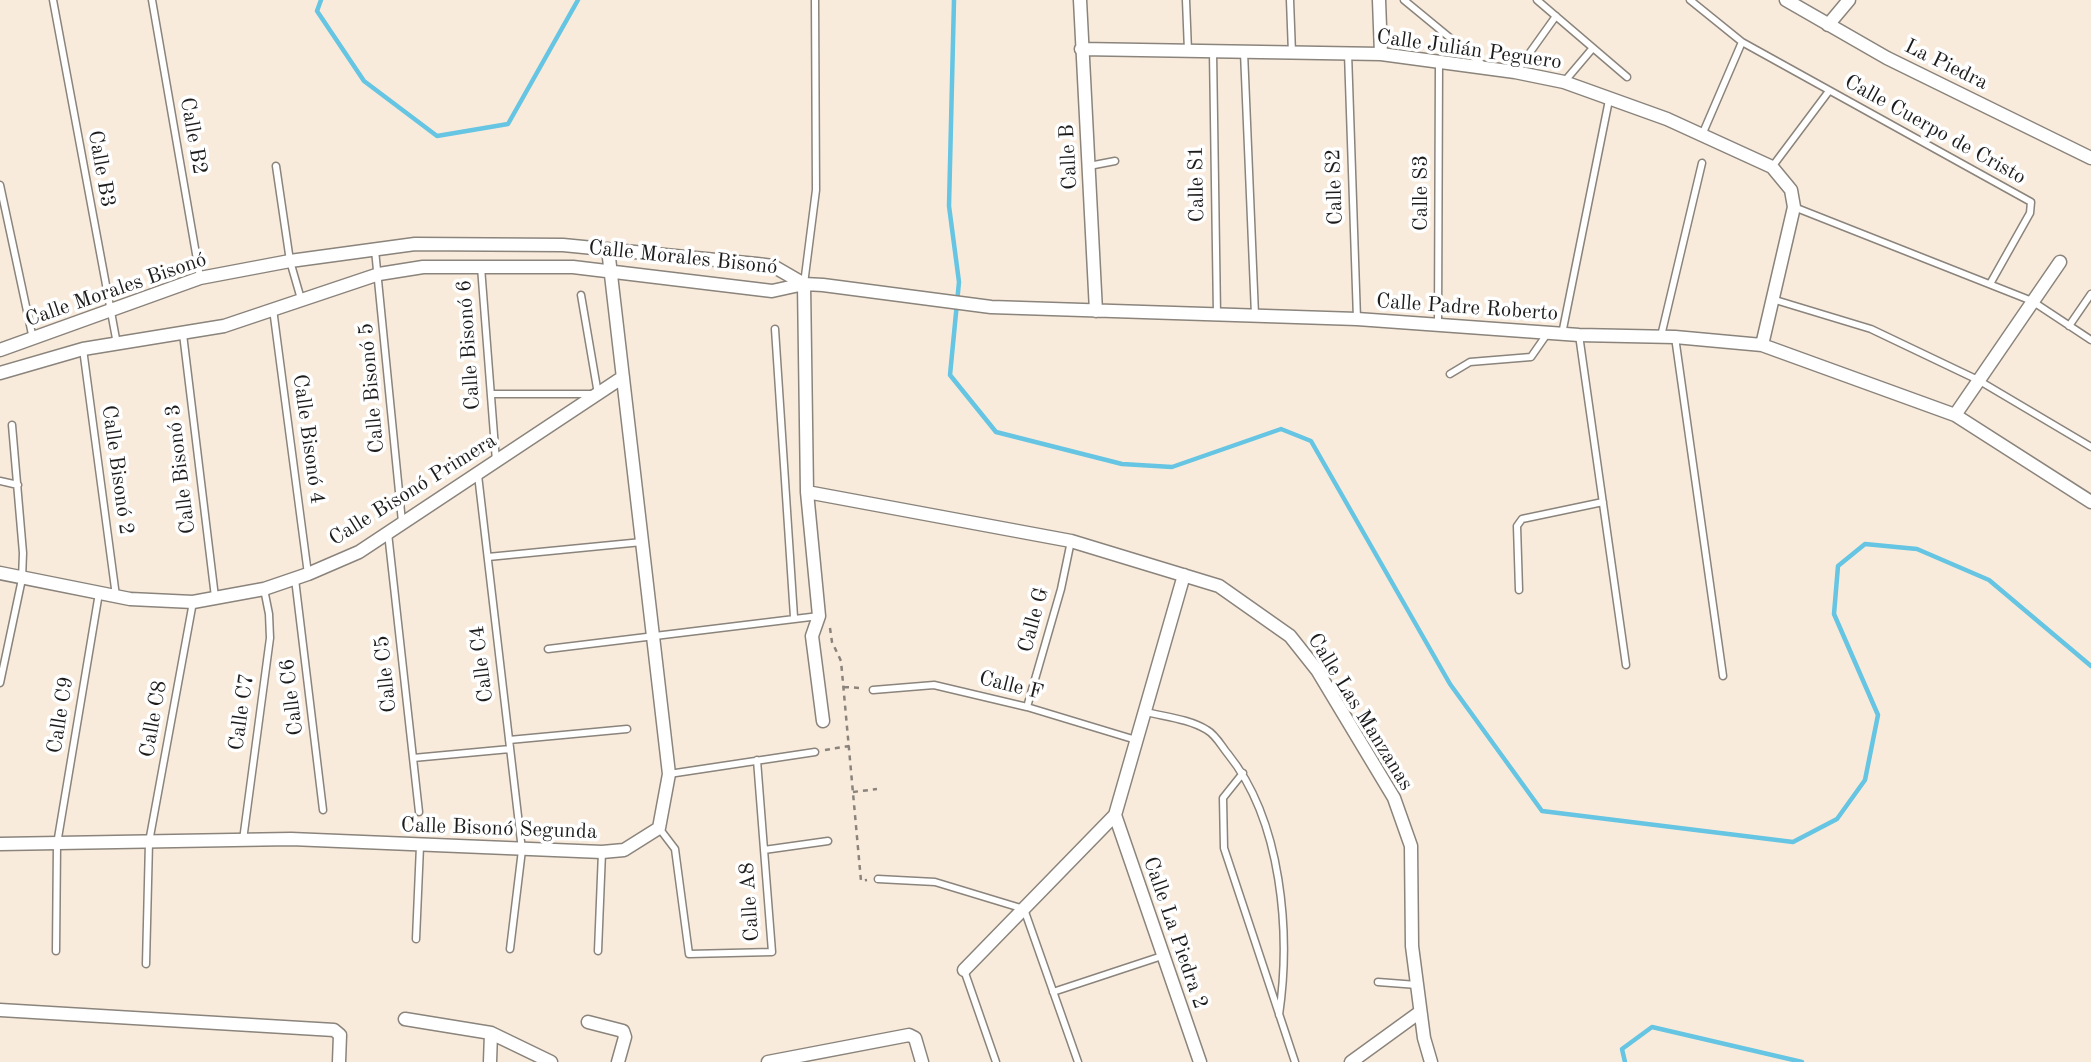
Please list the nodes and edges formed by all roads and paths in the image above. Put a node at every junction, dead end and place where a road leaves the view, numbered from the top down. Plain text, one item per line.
1 (53, 0) edge
2 (152, 0) edge
3 (815, 0) edge
4 (1080, 0) edge
5 (1186, 0) edge
6 (1290, 0) edge
7 (1379, 0) edge
8 (1404, 0) edge
9 (1537, 0) edge
10 (1690, 0) edge
11 (1786, 0) edge
12 (1849, 0) edge
13 (1556, 16) junction
14 (1828, 25) junction
15 (1742, 42) junction
16 (1081, 49) junction
17 (1592, 49) junction
18 (1188, 51) junction
19 (1213, 52) junction
20 (1244, 52) junction
21 (1292, 53) junction
22 (1348, 53) junction
23 (1381, 54) junction
24 (1439, 62) junction
25 (1487, 69) junction
26 (1516, 72) junction
27 (1627, 77) dead end
28 (1564, 82) junction
29 (1829, 91) junction
30 (1609, 100) junction
31 (1702, 135) junction
32 (2091, 158) edge
33 (1115, 162) dead end
34 (1702, 163) dead end
35 (276, 166) dead end
36 (1089, 166) junction
37 (1772, 167) junction
38 (0, 185) edge
39 (1794, 207) junction
40 (375, 249) junction
41 (608, 249) junction
42 (290, 261) junction
43 (2060, 262) dead end
44 (481, 267) junction
45 (611, 269) junction
46 (379, 274) junction
47 (200, 278) junction
48 (804, 284) junction
49 (1990, 284) junction
50 (2091, 294) edge
51 (581, 295) dead end
52 (301, 299) junction
53 (1772, 299) junction
54 (2032, 301) junction
55 (273, 309) junction
56 (109, 311) junction
57 (1096, 311) junction
58 (1217, 315) junction
59 (1255, 315) junction
60 (1357, 319) junction
61 (1438, 324) junction
62 (2069, 326) junction
63 (775, 329) dead end
64 (1547, 333) junction
65 (183, 334) junction
66 (1562, 334) junction
67 (1580, 335) junction
68 (1668, 337) junction
69 (33, 339) junction
70 (2091, 340) edge
71 (117, 344) junction
72 (1762, 345) junction
73 (83, 349) junction
74 (0, 350) edge
75 (0, 373) edge
76 (1450, 374) dead end
77 (623, 377) junction
78 (1978, 380) junction
79 (491, 394) junction
80 (598, 394) junction
81 (1955, 415) junction
82 (12, 425) dead end
83 (2091, 447) edge
84 (496, 463) junction
85 (478, 475) junction
86 (0, 481) edge
87 (18, 485) junction
88 (807, 492) junction
89 (1603, 502) junction
90 (2091, 502) edge
91 (402, 524) junction
92 (388, 533) junction
93 (1071, 541) junction
94 (642, 542) junction
95 (488, 557) junction
96 (0, 573) edge
97 (308, 574) junction
98 (1184, 575) junction
99 (22, 579) junction
100 (295, 579) junction
101 (264, 589) junction
102 (1518, 590) dead end
103 (99, 593) junction
104 (116, 596) junction
105 (215, 599) junction
106 (193, 603) junction
107 (794, 617) junction
108 (824, 617) junction
109 (653, 638) junction
110 (548, 649) dead end
111 (1626, 666) dead end
112 (1723, 676) dead end
113 (0, 683) edge
114 (844, 687) junction
115 (873, 690) joint
116 (1027, 707) junction
117 (1146, 712) junction
118 (823, 721) dead end
119 (627, 729) dead end
120 (509, 740) junction
121 (1138, 740) junction
122 (849, 746) junction
123 (510, 749) junction
124 (815, 752) joint
125 (413, 758) junction
126 (757, 760) junction
127 (1243, 773) junction
128 (669, 774) junction
129 (877, 789) dead end
130 (853, 792) junction
131 (323, 810) dead end
132 (419, 812) dead end
133 (1115, 816) junction
134 (659, 828) junction
135 (243, 840) junction
136 (828, 841) dead end
137 (149, 842) junction
138 (0, 844) edge
139 (57, 844) junction
140 (420, 846) junction
141 (522, 850) junction
142 (764, 850) junction
143 (602, 852) junction
144 (878, 879) joint
145 (1024, 909) junction
146 (416, 939) dead end
147 (510, 949) dead end
148 (56, 951) dead end
149 (598, 951) dead end
150 (1162, 956) junction
151 (146, 964) dead end
152 (964, 970) joint
153 (1378, 982) dead end
154 (1417, 985) junction
155 (1054, 992) junction
156 (0, 1010) edge
157 (1420, 1012) junction
158 (1279, 1015) junction
159 (405, 1019) dead end
160 (588, 1022) dead end
161 (491, 1033) junction
162 (339, 1062) edge
163 (491, 1062) edge
164 (551, 1062) edge
165 (618, 1062) edge
166 (768, 1062) edge
167 (922, 1062) edge
168 (996, 1062) edge
169 (1078, 1062) edge
170 (1200, 1062) edge
171 (1295, 1062) edge
172 (1351, 1062) edge
173 (1431, 1062) edge

1 - 56 lane, Calle B3
2 - 47 lane, Calle B2
3 - 48 lane
4 - 16 street, Calle B
5 - 18 lane
6 - 21 lane
7 - 23 street
8 - 25 lane
9 - 13 lane
10 - 15 lane, Calle Cuerpo de Cristo
11 - 14 street, La Piedra
12 - 14 street
13 - 17 lane
13 - 26 lane
14 - 32 street, La Piedra
15 - 29 lane, Calle Cuerpo de Cristo
15 - 31 lane
16 - 18 street, Calle Julián Peguero
16 - 36 street, Calle B
17 - 27 lane
17 - 28 lane
18 - 19 street, Calle Julián Peguero
19 - 20 street, Calle Julián Peguero
19 - 58 lane, Calle S1
20 - 21 street, Calle Julián Peguero
20 - 59 lane
21 - 22 street, Calle Julián Peguero
22 - 23 street, Calle Julián Peguero
22 - 60 lane, Calle S2
23 - 24 street, Calle Julián Peguero
24 - 25 street, Calle Julián Peguero
24 - 61 lane, Calle S3
25 - 26 street, Calle Julián Peguero
26 - 28 street, Calle Julián Peguero
28 - 30 street, Calle Julián Peguero
29 - 37 lane
29 - 49 lane, Calle Cuerpo de Cristo
30 - 31 street, Calle Julián Peguero
30 - 66 lane
31 - 37 street, Calle Julián Peguero
33 - 36 lane
34 - 68 lane
35 - 42 lane
36 - 57 street, Calle B
37 - 39 street
38 - 69 lane
39 - 49 lane
39 - 53 street
40 - 41 street, Calle Morales Bisonó
40 - 42 street, Calle Morales Bisonó
40 - 46 lane, Calle Bisonó 5
41 - 45 street
41 - 48 street, Calle Morales Bisonó
42 - 47 street, Calle Morales Bisonó
42 - 52 lane
43 - 54 street
44 - 45 street, Calle Morales Bisonó
44 - 46 street, Calle Morales Bisonó
44 - 79 lane, Calle Bisonó 6
45 - 48 street, Calle Morales Bisonó
45 - 77 street
46 - 52 street, Calle Morales Bisonó
46 - 91 lane, Calle Bisonó 5
47 - 56 street, Calle Morales Bisonó
48 - 57 street, Calle Padre Roberto
48 - 88 street
49 - 54 lane
50 - 62 lane
51 - 80 lane
52 - 55 street, Calle Morales Bisonó
53 - 72 street
53 - 78 lane
54 - 62 lane
54 - 78 street
55 - 65 street, Calle Morales Bisonó
55 - 97 lane, Calle Bisonó 4
56 - 69 street, Calle Morales Bisonó
56 - 71 lane, Calle B3
57 - 58 street, Calle Padre Roberto
58 - 59 street, Calle Padre Roberto
59 - 60 street, Calle Padre Roberto
60 - 61 street, Calle Padre Roberto
61 - 64 street, Calle Padre Roberto
62 - 70 lane
63 - 107 lane
64 - 66 street, Calle Padre Roberto
64 - 76 lane
65 - 71 street, Calle Morales Bisonó
65 - 105 lane, Calle Bisonó 3
66 - 67 street, Calle Padre Roberto
67 - 68 street, Calle Padre Roberto
67 - 89 lane
68 - 72 street, Calle Padre Roberto
68 - 112 lane
69 - 74 street, Calle Morales Bisonó
71 - 73 street, Calle Morales Bisonó
72 - 81 street, Calle Padre Roberto
73 - 75 street, Calle Morales Bisonó
73 - 104 lane, Calle Bisonó 2
77 - 80 street, Calle Bisonó Primera
77 - 94 street
78 - 81 street
78 - 83 lane
79 - 80 lane
79 - 84 lane, Calle Bisonó 6
80 - 84 street, Calle Bisonó Primera
81 - 90 street, Calle Padre Roberto
82 - 87 lane
84 - 85 street, Calle Bisonó Primera
85 - 91 street, Calle Bisonó Primera
85 - 95 lane, Calle C4
86 - 87 lane
87 - 99 lane
88 - 93 street, Calle Las Manzanas
88 - 108 street
89 - 102 lane
89 - 111 lane
91 - 92 street, Calle Bisonó Primera
92 - 97 street, Calle Bisonó Primera
92 - 125 lane, Calle C5
93 - 98 street, Calle Las Manzanas
93 - 116 lane, Calle G
94 - 95 lane
94 - 109 street
95 - 120 lane, Calle C4
96 - 99 street, Calle Bisonó Primera
97 - 100 street, Calle Bisonó Primera
98 - 117 street
98 - 154 street, Calle Las Manzanas
99 - 103 street, Calle Bisonó Primera
99 - 113 lane
100 - 101 street, Calle Bisonó Primera
100 - 131 lane, Calle C6
101 - 105 street, Calle Bisonó Primera
101 - 135 lane, Calle C7
103 - 104 street, Calle Bisonó Primera
103 - 139 lane, Calle C9
104 - 106 street, Calle Bisonó Primera
105 - 106 street, Calle Bisonó Primera
106 - 137 lane, Calle C8
107 - 108 lane
107 - 109 lane
108 - 114 path
108 - 118 street
109 - 110 lane
109 - 128 street
114 - 115 path
114 - 122 path
115 - 116 lane, Calle F
116 - 121 lane, Calle F
117 - 121 street
117 - 127 lane
119 - 120 lane
120 - 123 lane, Calle C4
121 - 133 street
122 - 124 path
122 - 130 path
123 - 125 lane
123 - 141 lane, Calle C4
124 - 126 lane
125 - 132 lane, Calle C5
126 - 128 lane
126 - 142 lane, Calle A8
127 - 158 lane
127 - 158 lane
128 - 134 street
129 - 130 path
130 - 144 path
133 - 145 street
133 - 150 street, Calle La Piedra 2
134 - 142 lane, Calle A8
134 - 143 street, Calle Bisonó Segunda
135 - 137 street, Calle Bisonó Segunda
135 - 140 street, Calle Bisonó Segunda
136 - 142 lane
137 - 139 street, Calle Bisonó Segunda
137 - 151 lane, Calle C8
138 - 139 street, Calle Bisonó Segunda
139 - 148 lane, Calle C9
140 - 141 street, Calle Bisonó Segunda
140 - 146 lane
141 - 143 street, Calle Bisonó Segunda
141 - 147 lane, Calle C4
143 - 149 lane
144 - 145 lane
145 - 152 street
145 - 155 lane
150 - 155 lane
150 - 170 street, Calle La Piedra 2
152 - 168 lane
153 - 154 lane
154 - 157 street, Calle Las Manzanas
155 - 169 lane
156 - 162 street
157 - 172 street
157 - 173 street, Calle Las Manzanas
158 - 171 lane
159 - 161 street
160 - 165 street
161 - 163 street
161 - 164 street
166 - 167 street

